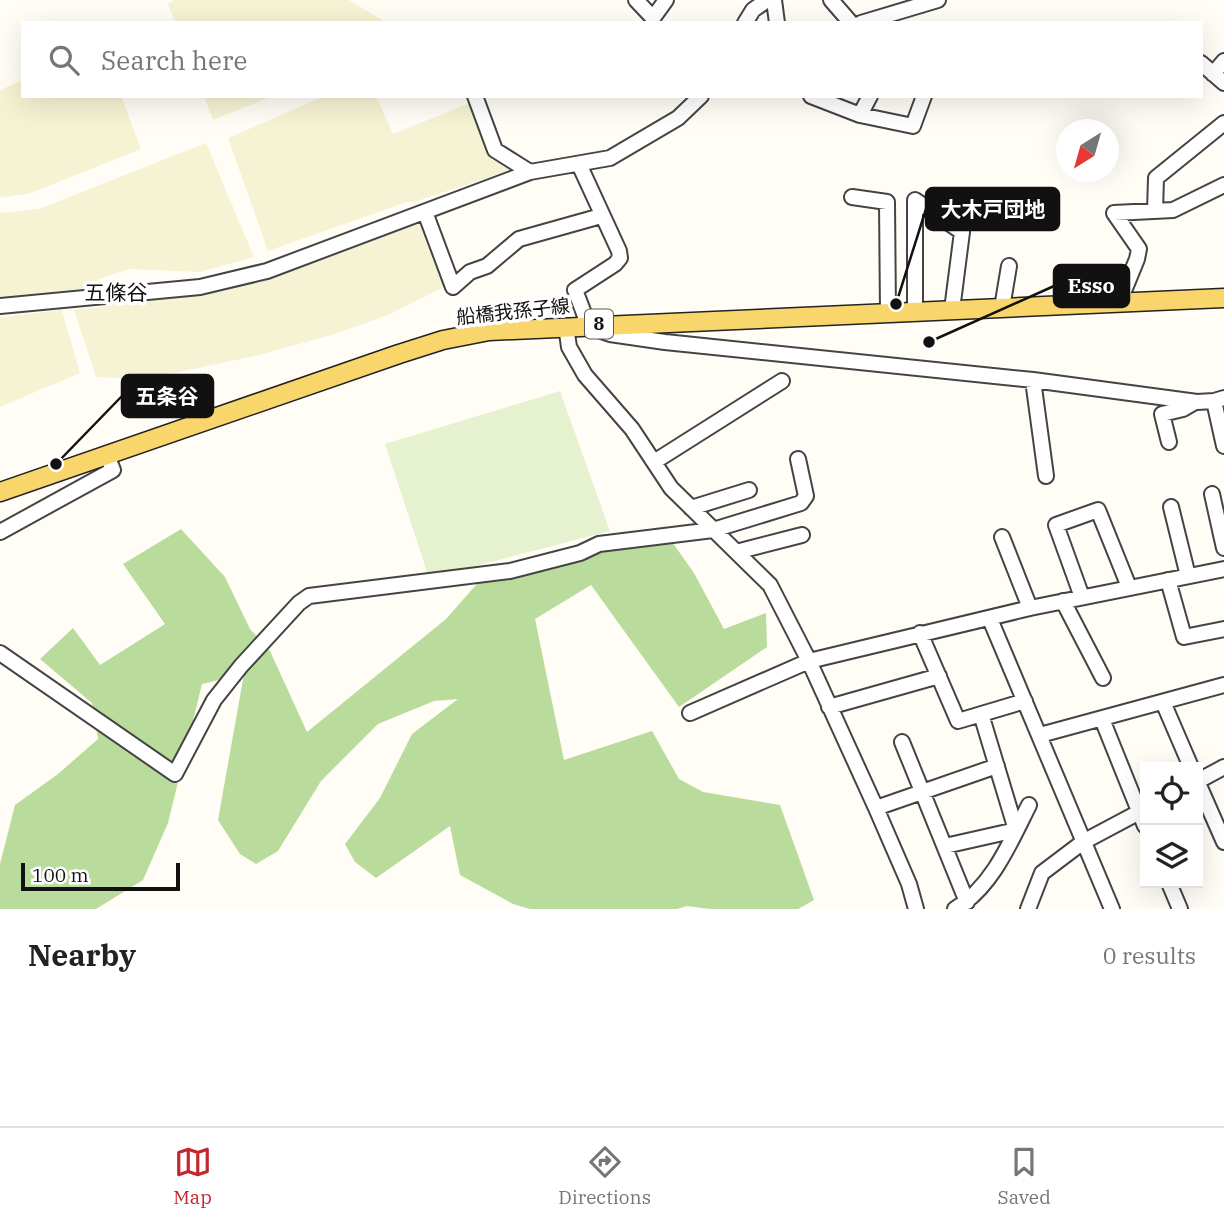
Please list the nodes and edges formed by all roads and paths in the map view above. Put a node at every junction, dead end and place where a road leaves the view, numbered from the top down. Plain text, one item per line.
1 (636, 0) edge
2 (666, 0) edge
3 (767, 0) edge
4 (774, 0) edge
5 (831, 0) edge
6 (938, 0) edge
7 (747, 21) edge
8 (777, 21) edge
9 (849, 21) edge
10 (868, 21) edge
11 (1224, 61) edge
12 (1203, 65) edge
13 (1218, 78) edge
14 (476, 98) edge
15 (699, 98) edge
16 (816, 98) edge
17 (869, 98) edge
18 (923, 98) edge
19 (860, 115) junction
20 (1224, 123) edge
21 (579, 164) junction
22 (530, 172) junction
23 (1224, 185) edge
24 (852, 197) dead end
25 (1155, 211) junction
26 (425, 212) junction
27 (601, 216) junction
28 (1009, 266) dead end
29 (1224, 298) edge
30 (1119, 303) junction
31 (0, 306) edge
32 (1002, 308) junction
33 (952, 310) junction
34 (915, 312) junction
35 (888, 313) junction
36 (575, 325) junction
37 (1033, 380) junction
38 (782, 381) dead end
39 (1219, 400) edge
40 (1197, 402) junction
41 (1169, 442) dead end
42 (1224, 446) edge
43 (107, 455) junction
44 (798, 459) dead end
45 (654, 462) junction
46 (1046, 476) dead end
47 (749, 490) dead end
48 (0, 492) edge
49 (1212, 494) dead end
50 (1171, 507) dead end
51 (691, 508) junction
52 (713, 530) junction
53 (0, 532) edge
54 (802, 536) dead end
55 (1002, 537) dead end
56 (1224, 548) edge
57 (736, 552) junction
58 (1224, 569) edge
59 (1188, 576) junction
60 (1168, 580) junction
61 (1129, 587) junction
62 (1082, 597) junction
63 (1063, 601) junction
64 (1030, 608) junction
65 (990, 619) junction
66 (1224, 629) edge
67 (920, 633) junction
68 (0, 653) edge
69 (809, 661) junction
70 (939, 676) junction
71 (1103, 678) dead end
72 (1224, 685) edge
73 (1025, 701) junction
74 (1163, 702) junction
75 (829, 707) junction
76 (690, 713) dead end
77 (981, 714) junction
78 (1102, 719) junction
79 (1040, 736) junction
80 (902, 742) dead end
81 (1189, 762) edge
82 (997, 766) junction
83 (1224, 767) edge
84 (1203, 779) edge
85 (922, 791) junction
86 (1203, 793) edge
87 (1029, 805) dead end
88 (876, 808) junction
89 (1140, 809) edge
90 (1140, 817) edge
91 (1016, 830) junction
92 (1222, 834) edge
93 (1083, 842) junction
94 (945, 846) junction
95 (1171, 888) edge
96 (961, 905) edge
97 (1031, 906) edge
98 (916, 909) edge
99 (1112, 909) edge
100 (1180, 909) edge

1 - 2 street
3 - 7 street
4 - 8 street
5 - 9 street
6 - 10 street
11 - 13 street
12 - 13 street
14 - 22 street
15 - 21 street
16 - 19 street
17 - 19 street
18 - 19 street
20 - 25 street
21 - 22 street
21 - 27 street
22 - 26 street
23 - 25 street
24 - 35 street
25 - 30 street
26 - 27 street
26 - 31 street
27 - 36 street
28 - 32 street
29 - 30 main road, 船橋我孫子線 / 8
30 - 32 main road, 船橋我孫子線 / 8
32 - 33 main road, 船橋我孫子線 / 8
33 - 34 main road, 船橋我孫子線 / 8
33 - 34 street
34 - 35 main road, 船橋我孫子線 / 8
35 - 36 main road, 船橋我孫子線 / 8
36 - 37 street
36 - 43 main road, 船橋我孫子線 / 8
36 - 45 street
37 - 40 street
37 - 46 street
38 - 45 street
39 - 40 street
39 - 42 street
40 - 41 street
43 - 48 main road, 船橋我孫子線 / 8
43 - 53 street
44 - 52 street
45 - 51 street
47 - 51 street
49 - 56 street
50 - 59 street
51 - 52 street
52 - 57 street
52 - 68 street
54 - 57 street
55 - 64 street
57 - 69 street
58 - 59 street
59 - 60 street
60 - 61 street
60 - 66 street
61 - 62 street
61 - 62 street
62 - 63 street
63 - 64 street
63 - 71 street
64 - 65 street
65 - 67 street
65 - 73 street
67 - 69 street
67 - 70 street
69 - 75 street
69 - 76 street
70 - 75 street
70 - 77 street
72 - 74 street
73 - 77 street
73 - 79 street
74 - 78 street
74 - 81 street
75 - 88 street
77 - 82 street
78 - 79 street
78 - 89 street
79 - 93 street
80 - 85 street
82 - 85 street
82 - 91 street
83 - 84 street
85 - 88 street
85 - 94 street
86 - 92 street
87 - 91 street
88 - 98 street
90 - 93 street
91 - 94 street
91 - 96 street
93 - 97 street
93 - 99 street
94 - 96 street
95 - 100 street

